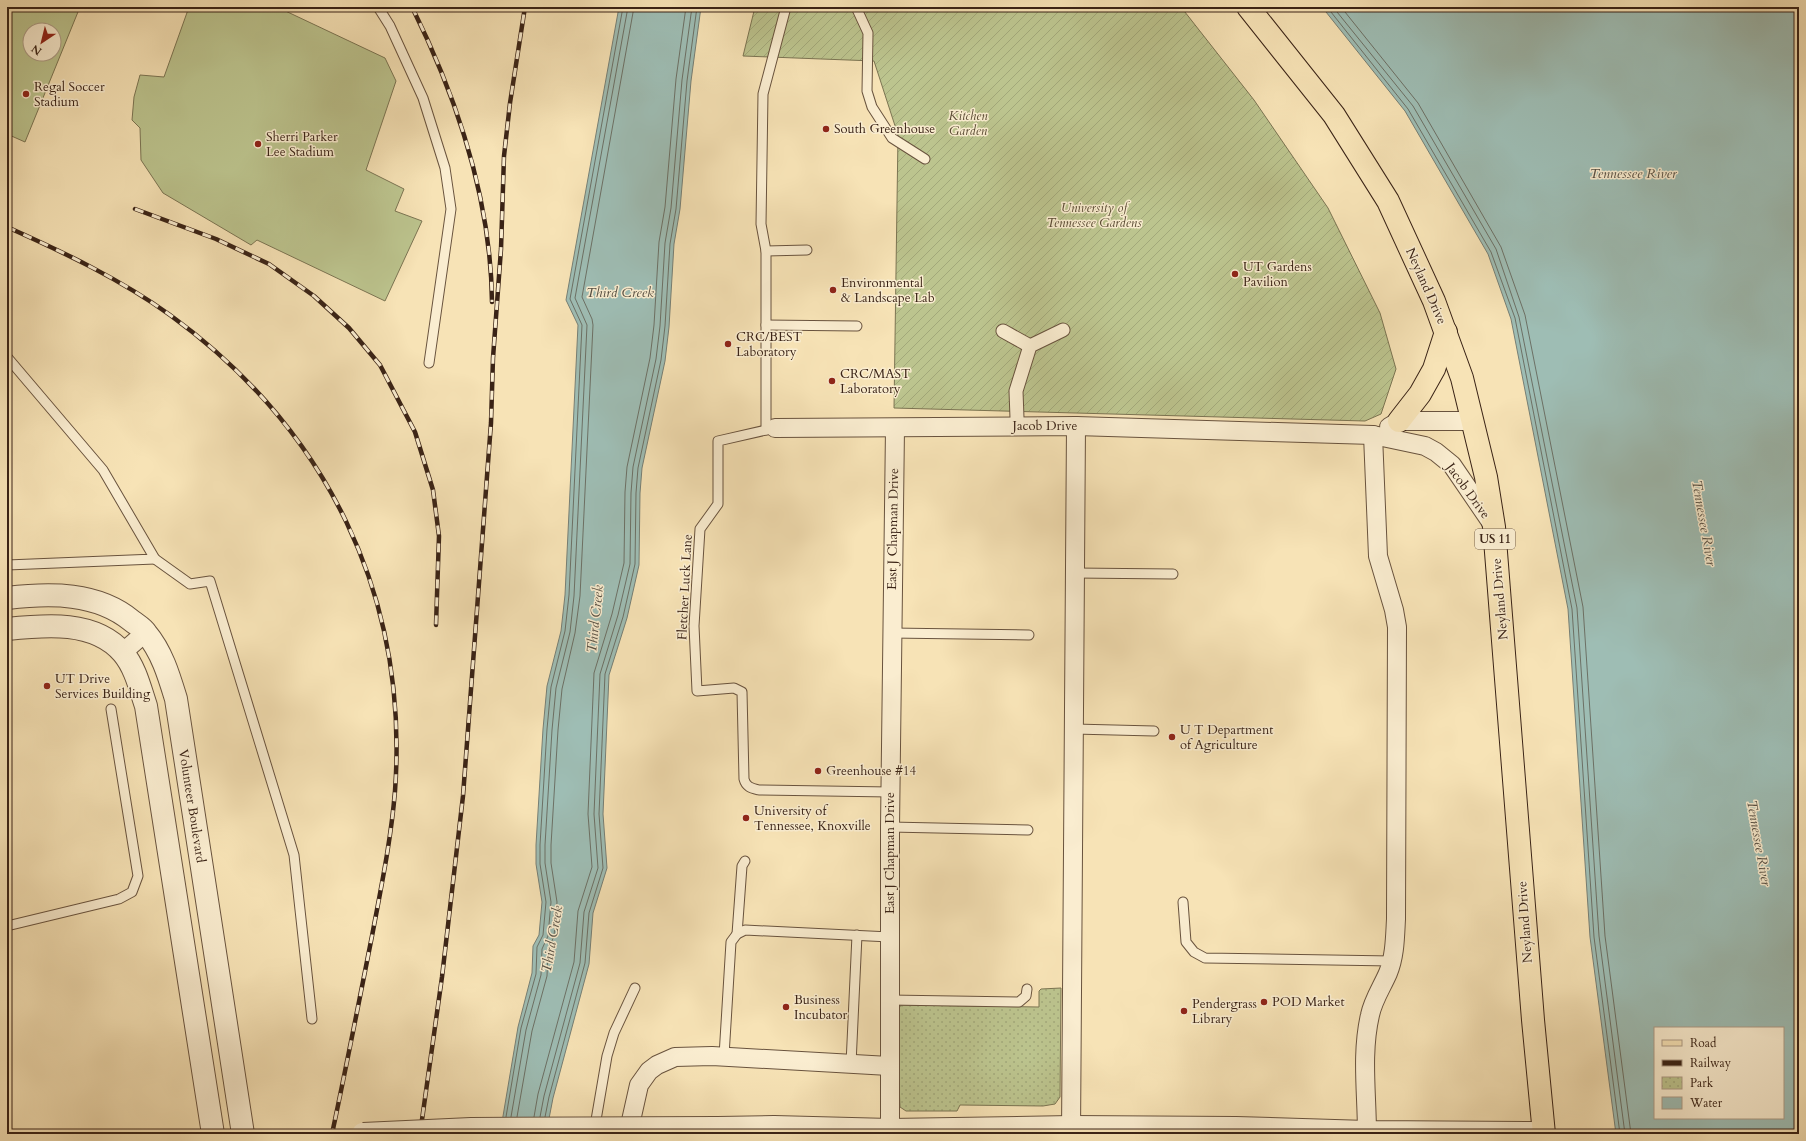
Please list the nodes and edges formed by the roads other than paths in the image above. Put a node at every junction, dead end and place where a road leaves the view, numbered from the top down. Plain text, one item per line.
1 (378, 7) edge
2 (786, 7) edge
3 (856, 7) edge
4 (1248, 7) edge
5 (925, 159) dead end
6 (807, 250) dead end
7 (766, 251) junction
8 (766, 325) junction
9 (857, 326) dead end
10 (1063, 330) dead end
11 (1003, 331) dead end
12 (1446, 332) junction
13 (1030, 346) junction
14 (7, 357) edge
15 (429, 363) dead end
16 (1017, 418) dead end
17 (1399, 421) junction
18 (1473, 421) junction
19 (1076, 426) junction
20 (895, 428) junction
21 (770, 429) junction
22 (1373, 435) junction
23 (718, 441) joint
24 (1494, 527) junction
25 (154, 559) junction
26 (7, 565) edge
27 (1075, 573) junction
28 (1173, 574) dead end
29 (7, 598) edge
30 (7, 629) edge
31 (146, 632) junction
32 (891, 632) junction
33 (1029, 635) dead end
34 (122, 652) junction
35 (111, 709) dead end
36 (1074, 729) junction
37 (1154, 731) dead end
38 (890, 792) junction
39 (890, 827) junction
40 (1028, 830) dead end
41 (745, 861) dead end
42 (1182, 902) dead end
43 (7, 926) edge
44 (736, 934) junction
45 (857, 936) junction
46 (890, 937) junction
47 (1392, 961) junction
48 (635, 988) dead end
49 (1027, 989) dead end
50 (889, 1000) junction
51 (312, 1020) dead end
52 (724, 1056) junction
53 (851, 1064) junction
54 (889, 1066) junction
55 (471, 1131) edge
56 (1071, 1131) edge
57 (1262, 1131) edge
58 (890, 1132) edge
59 (1367, 1133) edge
60 (1544, 1133) edge
61 (213, 1134) edge
62 (243, 1134) edge
63 (363, 1134) edge
64 (601, 1134) edge
65 (628, 1134) edge

1 - 15 lane
2 - 7 lane
3 - 5 lane
4 - 12 main road, Neyland Drive / US 11
6 - 7 lane
7 - 8 lane
8 - 9 lane
8 - 21 lane
10 - 13 street
11 - 13 street
12 - 17 main road
12 - 18 main road, Neyland Drive / US 11
13 - 16 street
14 - 25 lane
17 - 18 street
17 - 22 street
18 - 24 main road, Neyland Drive / US 11
19 - 20 street, Jacob Drive
19 - 22 street, Jacob Drive
19 - 27 street
20 - 21 street, Jacob Drive
20 - 32 street, East J Chapman Drive
21 - 23 lane, Jacob Drive
22 - 24 street, Jacob Drive
22 - 47 street
23 - 38 lane, Fletcher Luck Lane
24 - 60 main road, Neyland Drive / US 11
25 - 26 lane
25 - 51 lane
27 - 28 lane
27 - 36 street
29 - 31 street, Volunteer Boulevard
30 - 34 street
31 - 34 street
31 - 62 street, Volunteer Boulevard
32 - 33 lane
32 - 38 street, East J Chapman Drive
34 - 61 street
35 - 43 lane
36 - 37 lane
36 - 56 street
38 - 39 street, East J Chapman Drive
39 - 40 lane
39 - 46 street, East J Chapman Drive
41 - 44 lane
42 - 47 lane
44 - 45 lane
44 - 52 lane
45 - 46 lane
45 - 53 lane
46 - 50 street, East J Chapman Drive
47 - 59 street
48 - 64 lane
49 - 50 lane
50 - 54 street, East J Chapman Drive
52 - 53 street
52 - 65 street
53 - 54 street
54 - 58 street, East J Chapman Drive
55 - 58 street, bridge
55 - 63 street, bridge
56 - 57 street
56 - 58 street
57 - 59 street
59 - 60 street

